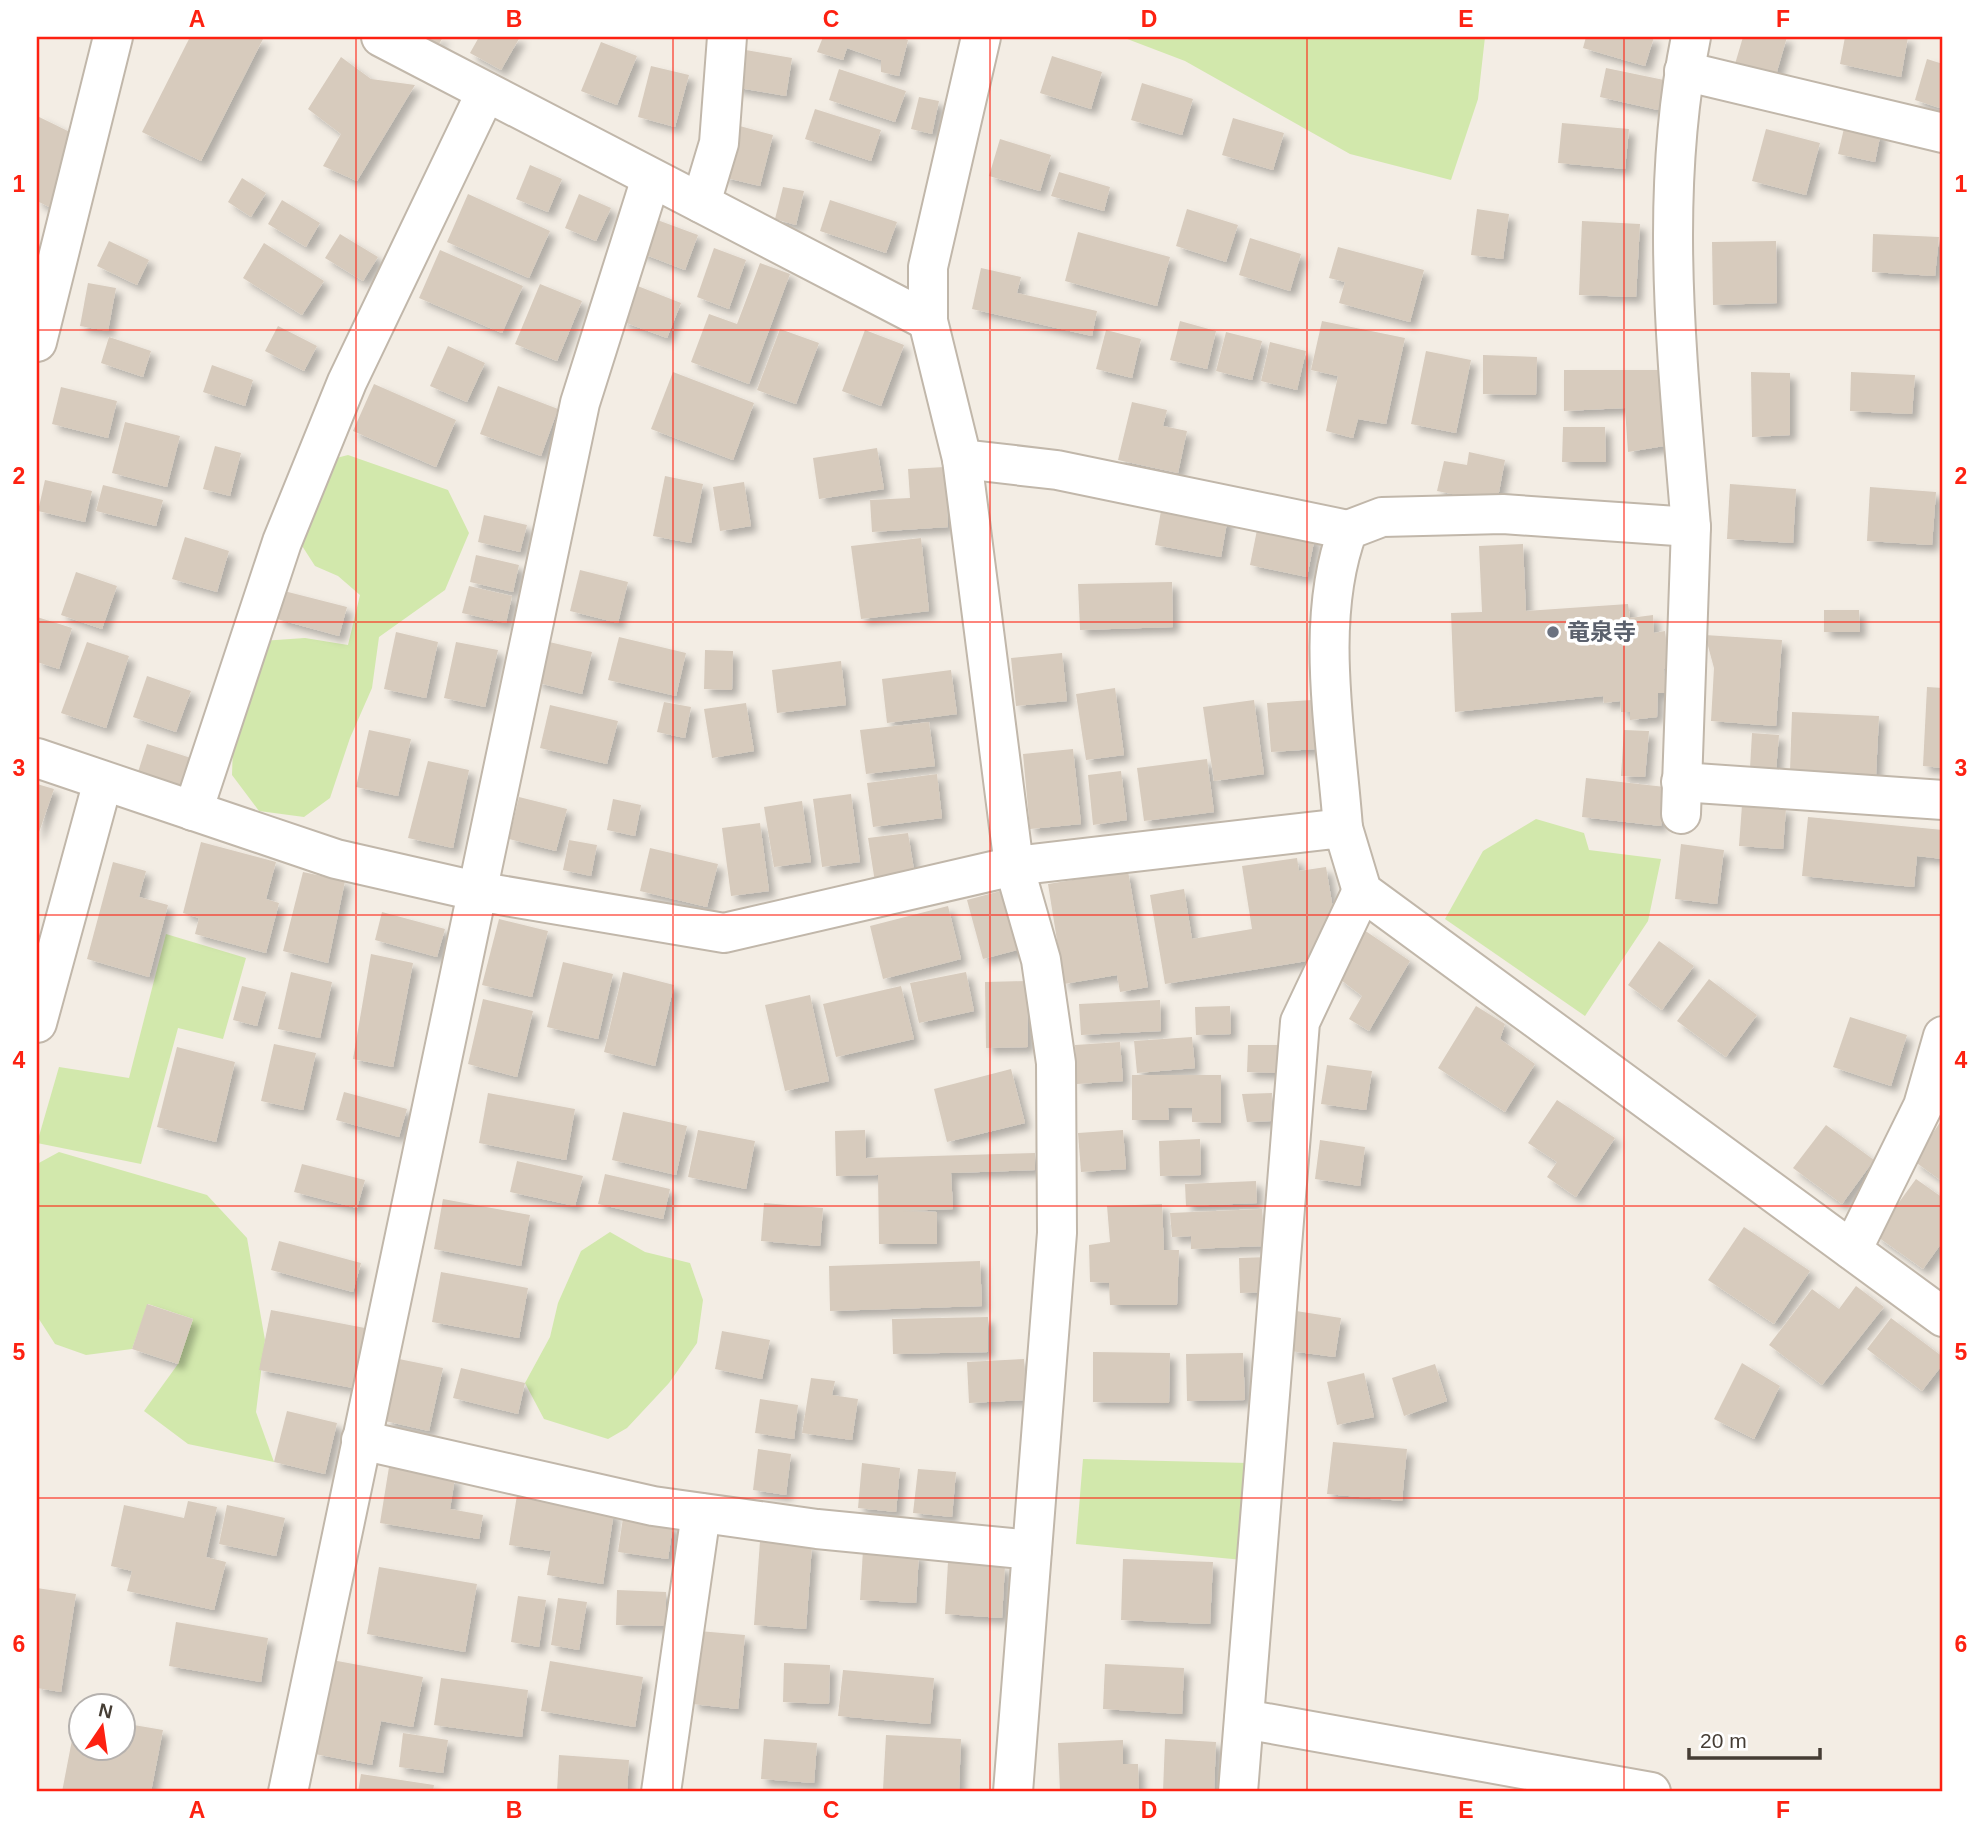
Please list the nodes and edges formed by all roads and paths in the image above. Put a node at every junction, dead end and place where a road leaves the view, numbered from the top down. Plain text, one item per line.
1 (113, 37) edge
2 (382, 37) edge
3 (727, 37) edge
4 (981, 37) edge
5 (1687, 54) edge
6 (486, 92) junction
7 (1943, 133) edge
8 (651, 178) junction
9 (701, 203) junction
10 (928, 321) junction
11 (37, 342) edge
12 (962, 459) junction
13 (1691, 527) junction
14 (1348, 530) junction
15 (37, 758) edge
16 (103, 781) junction
17 (1943, 800) edge
18 (193, 811) junction
19 (1343, 828) junction
20 (1013, 866) junction
21 (476, 891) junction
22 (1362, 891) junction
23 (37, 1023) edge
24 (1943, 1036) edge
25 (1852, 1250) junction
26 (1943, 1317) edge
27 (361, 1440) junction
28 (701, 1513) junction
29 (1032, 1550) junction
30 (1244, 1719) junction
31 (288, 1792) edge
32 (661, 1792) edge
33 (1013, 1792) edge
34 (1238, 1792) edge
35 (1651, 1792) edge

1 - 11 street
2 - 6 street
3 - 9 street
4 - 10 street
5 - 7 street
5 - 13 street
6 - 8 street
6 - 18 street
8 - 9 street
8 - 21 street
9 - 10 street
10 - 12 street
12 - 14 street
12 - 20 street
13 - 14 street
13 - 17 street
14 - 19 street
15 - 16 street
16 - 18 street
16 - 23 street
18 - 21 street
19 - 20 street
19 - 22 street
20 - 21 street
20 - 29 street
21 - 27 street
22 - 25 street
22 - 30 street
24 - 25 street
25 - 26 street
27 - 28 street
27 - 31 street
28 - 29 street
28 - 32 street
29 - 33 street
30 - 34 street
30 - 35 street

